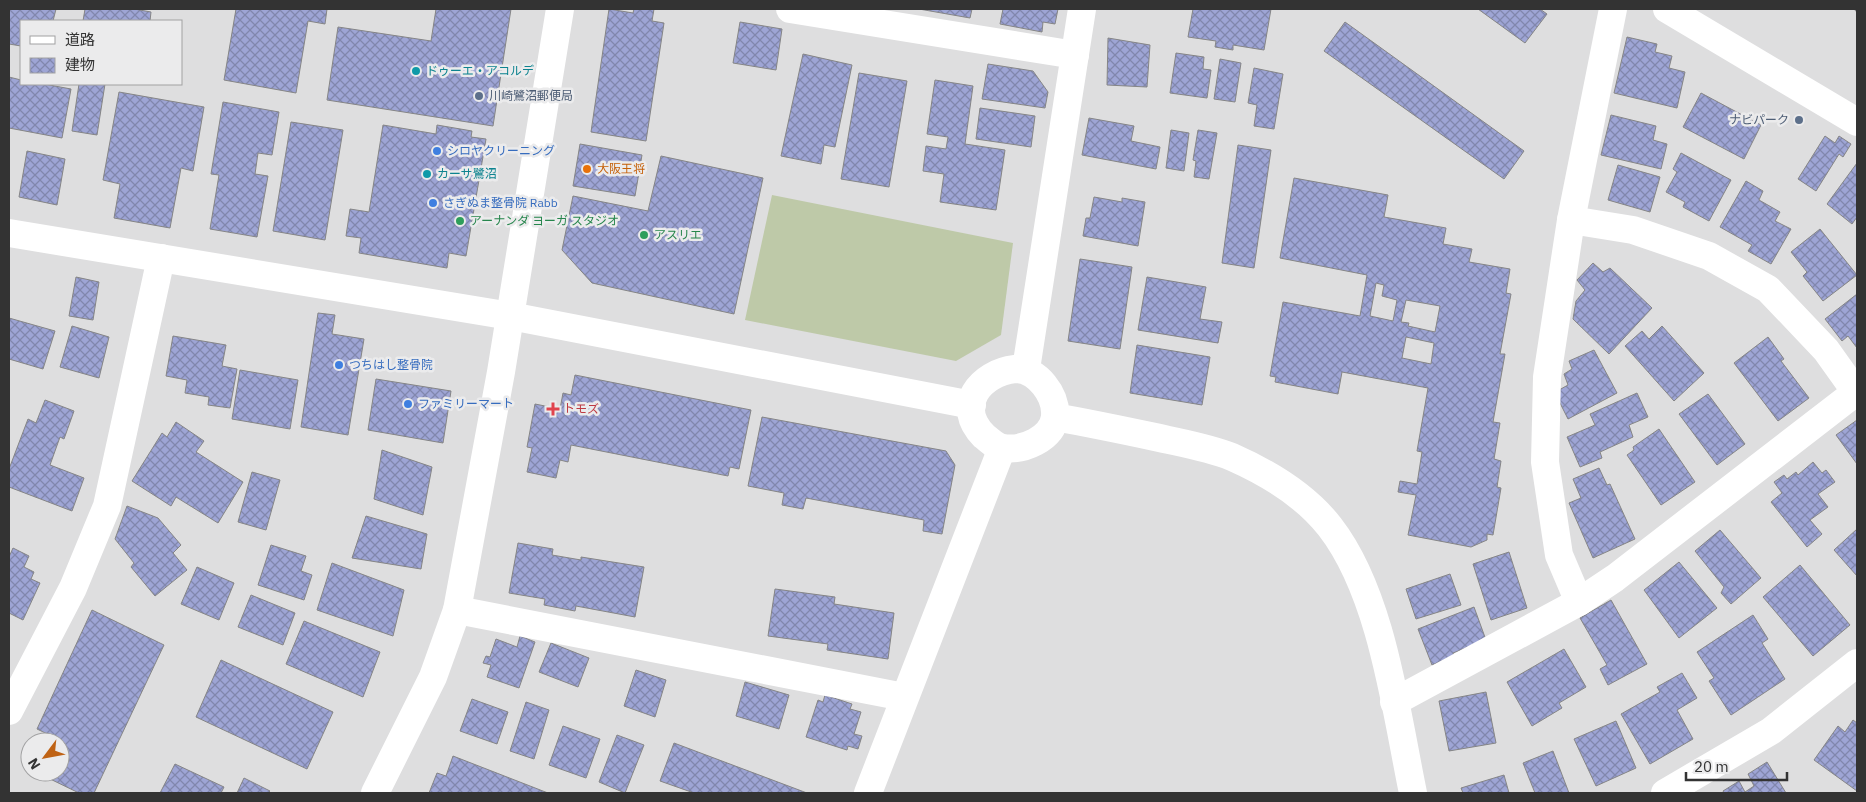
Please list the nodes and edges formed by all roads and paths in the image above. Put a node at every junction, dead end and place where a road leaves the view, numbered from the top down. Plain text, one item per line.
1 (560, 9) edge
2 (790, 9) edge
3 (1082, 9) edge
4 (1613, 9) edge
5 (1667, 9) edge
6 (1075, 55) junction
7 (1857, 122) edge
8 (1571, 220) junction
9 (9, 233) edge
10 (161, 258) junction
11 (510, 316) junction
12 (1026, 369) junction
13 (1856, 392) edge
14 (972, 406) junction
15 (1055, 417) junction
16 (1002, 448) junction
17 (1579, 602) junction
18 (457, 610) junction
19 (1857, 663) edge
20 (904, 698) junction
21 (1394, 702) junction
22 (9, 711) edge
23 (375, 793) edge
24 (868, 793) edge
25 (1413, 793) edge
26 (1665, 793) edge

1 - 11 street
2 - 6 street
3 - 6 street
4 - 8 street
5 - 7 street
6 - 12 street
8 - 13 street
8 - 17 street
9 - 10 street
10 - 11 street
10 - 22 street
11 - 14 street
11 - 18 street
12 - 14 street
12 - 15 street
13 - 17 street
14 - 16 street
15 - 16 street
15 - 21 street
16 - 20 street
17 - 21 street
18 - 20 street
18 - 23 street
19 - 26 street
20 - 24 street
21 - 25 street

